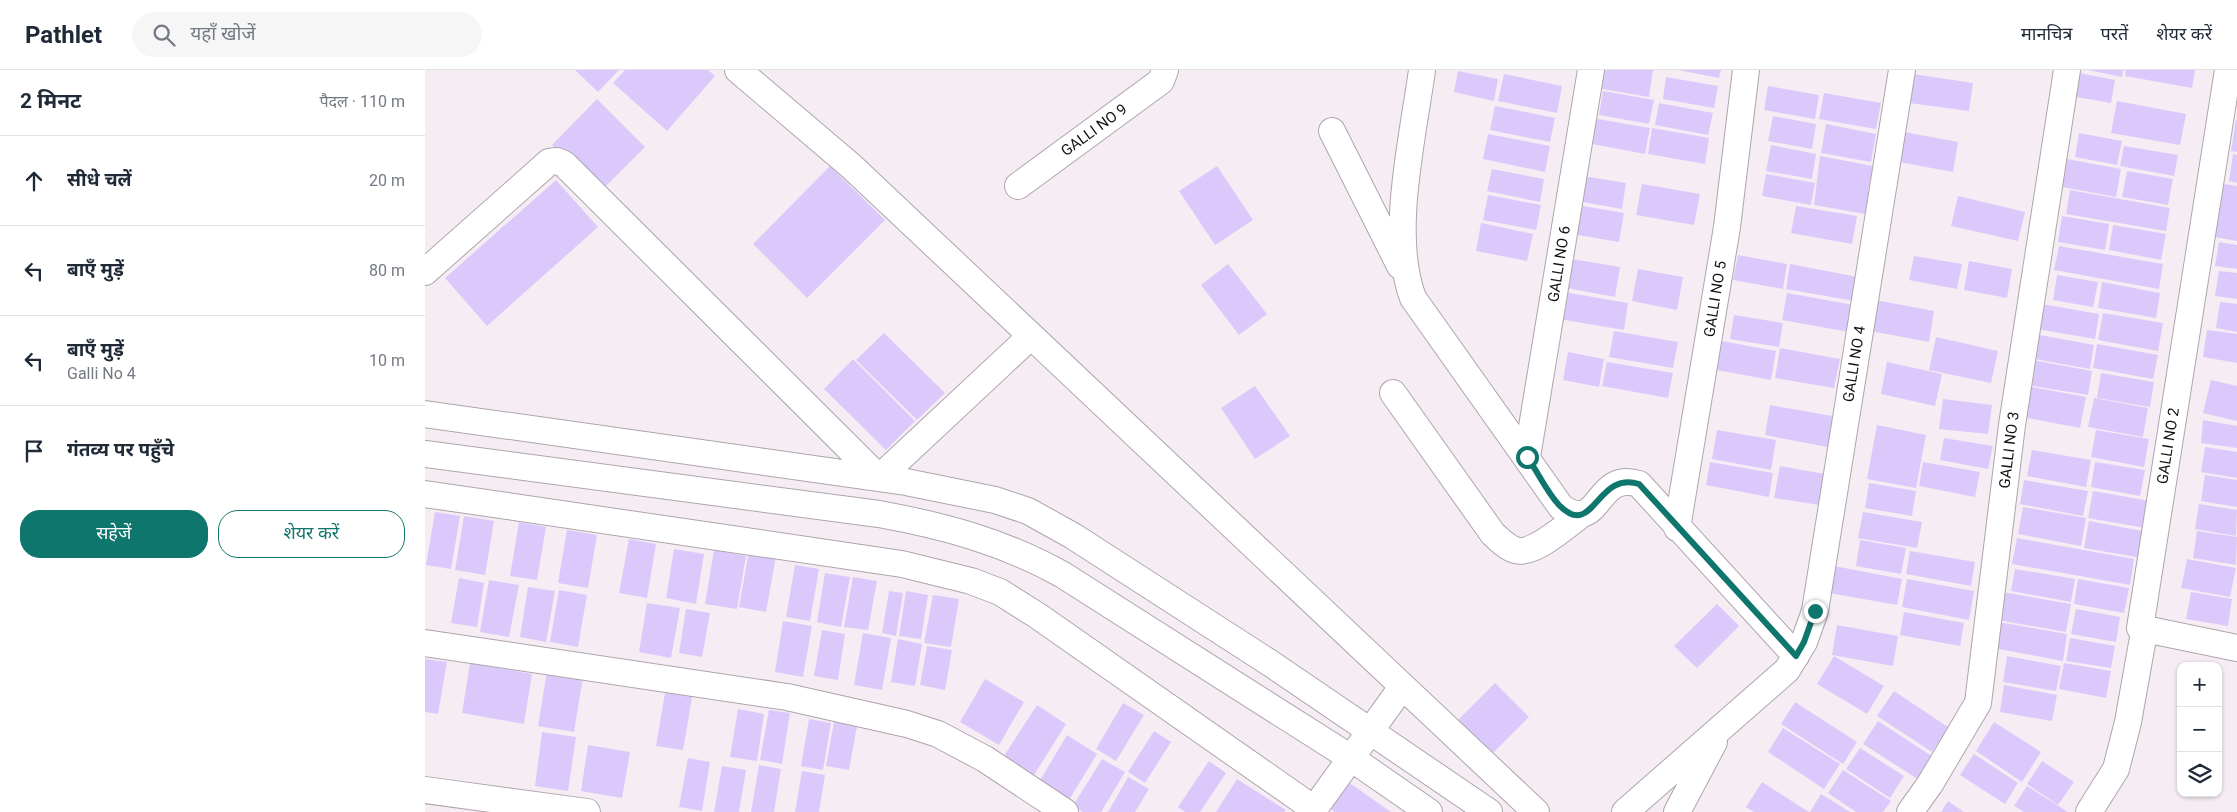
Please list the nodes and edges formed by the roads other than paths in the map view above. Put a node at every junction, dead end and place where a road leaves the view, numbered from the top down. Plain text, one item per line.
1 (738, 70) edge
2 (1165, 70) edge
3 (1422, 70) edge
4 (1591, 70) edge
5 (1746, 70) edge
6 (1902, 70) edge
7 (2067, 70) edge
8 (2228, 70) edge
9 (1333, 131) dead end
10 (1018, 186) dead end
11 (425, 272) edge
12 (1406, 278) junction
13 (1031, 336) junction
14 (1393, 393) dead end
15 (425, 414) edge
16 (425, 454) edge
17 (1527, 457) junction
18 (879, 478) junction
19 (425, 494) edge
20 (1582, 514) junction
21 (1677, 528) junction
22 (2140, 628) junction
23 (425, 643) edge
24 (2237, 648) edge
25 (1796, 656) junction
26 (1402, 687) junction
27 (1721, 727) junction
28 (1370, 730) junction
29 (1351, 758) junction
30 (425, 790) edge
31 (1313, 810) edge
32 (587, 812) edge
33 (1065, 812) edge
34 (1429, 812) edge
35 (1489, 812) edge
36 (1536, 812) edge
37 (1625, 812) edge
38 (1677, 812) edge
39 (1910, 812) edge
40 (2089, 812) edge

1 - 13 street
2 - 10 street, GALLI NO 9
3 - 12 street
4 - 17 street, GALLI NO 6
5 - 21 street, GALLI NO 5
6 - 25 street, GALLI NO 4
7 - 39 street, GALLI NO 3
8 - 22 street, GALLI NO 2
9 - 12 street
11 - 18 street
12 - 17 street
13 - 18 street
13 - 26 street
14 - 20 street
15 - 18 street
16 - 29 street
17 - 20 street
18 - 28 street
19 - 31 street
20 - 21 street
21 - 25 street
22 - 24 street
22 - 40 street, GALLI NO 2
23 - 33 street
25 - 27 street, GALLI NO 4
26 - 28 street
26 - 36 street
27 - 37 street, GALLI NO 4
27 - 38 street
28 - 29 street
28 - 35 street
29 - 31 street
29 - 34 street
30 - 32 street

